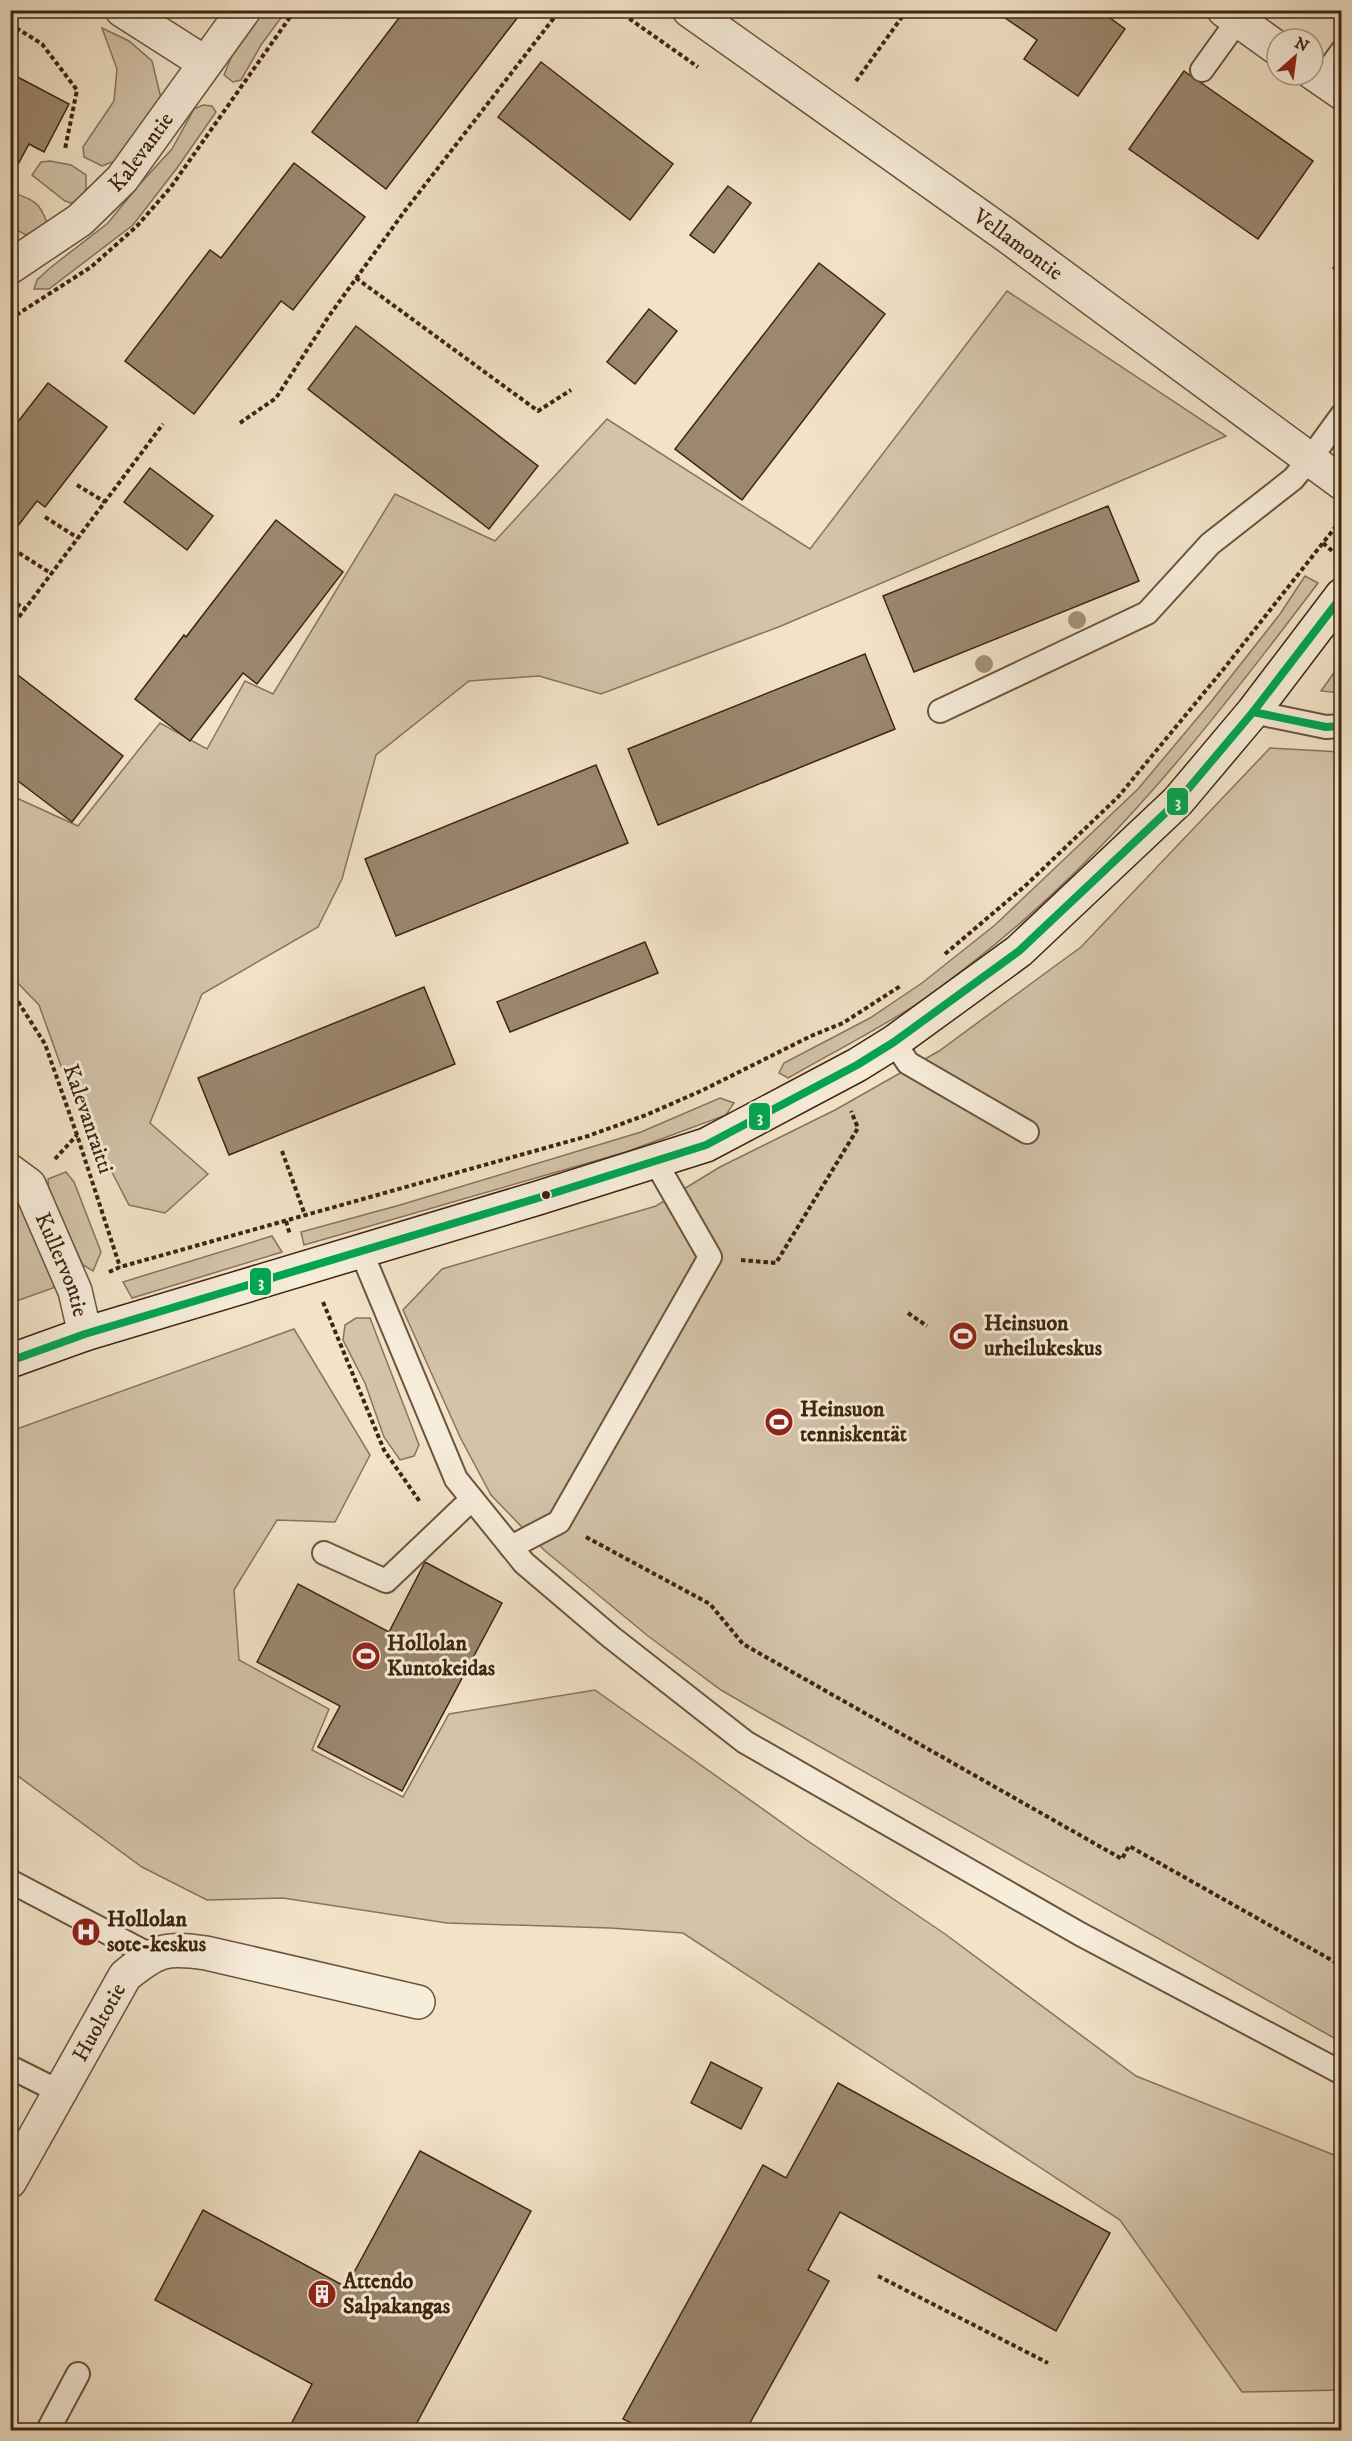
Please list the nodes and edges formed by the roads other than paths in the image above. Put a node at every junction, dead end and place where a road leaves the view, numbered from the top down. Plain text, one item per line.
1 (122, 10) edge
2 (244, 10) edge
3 (688, 10) edge
4 (1231, 15) edge
5 (1265, 39) edge
6 (1341, 51) edge
7 (205, 63) junction
8 (1202, 70) dead end
9 (1325, 82) edge
10 (10, 267) edge
11 (1341, 415) edge
12 (1311, 459) junction
13 (1341, 483) edge
14 (1341, 595) edge
15 (940, 711) dead end
16 (1253, 712) junction
17 (1341, 726) edge
18 (894, 1042) junction
19 (1027, 1132) dead end
20 (655, 1161) junction
21 (10, 1171) edge
22 (361, 1251) junction
23 (85, 1334) junction
24 (10, 1361) edge
25 (472, 1499) junction
26 (512, 1547) junction
27 (324, 1553) dead end
28 (10, 1881) edge
29 (150, 1955) junction
30 (418, 2002) dead end
31 (10, 2067) edge
32 (1341, 2073) edge
33 (60, 2092) junction
34 (10, 2181) edge
35 (78, 2374) dead end
36 (48, 2430) edge

1 - 7 street
2 - 7 street, Kalevantie
3 - 12 street, Vellamontie
4 - 5 street
4 - 8 lane
6 - 9 lane
7 - 10 street, Kalevantie
11 - 12 lane
12 - 13 street, Vellamontie
12 - 15 lane
14 - 16 street
16 - 17 lane
16 - 18 street
18 - 19 lane
18 - 20 street
20 - 22 street
20 - 26 lane
21 - 23 street, Kullervontie
22 - 23 street
22 - 25 lane
23 - 24 street
25 - 26 lane
25 - 27 lane
26 - 32 lane
28 - 29 lane
29 - 30 street, Huoltotie
29 - 33 street, Huoltotie
31 - 33 lane
33 - 34 street, Huoltotie
35 - 36 lane

